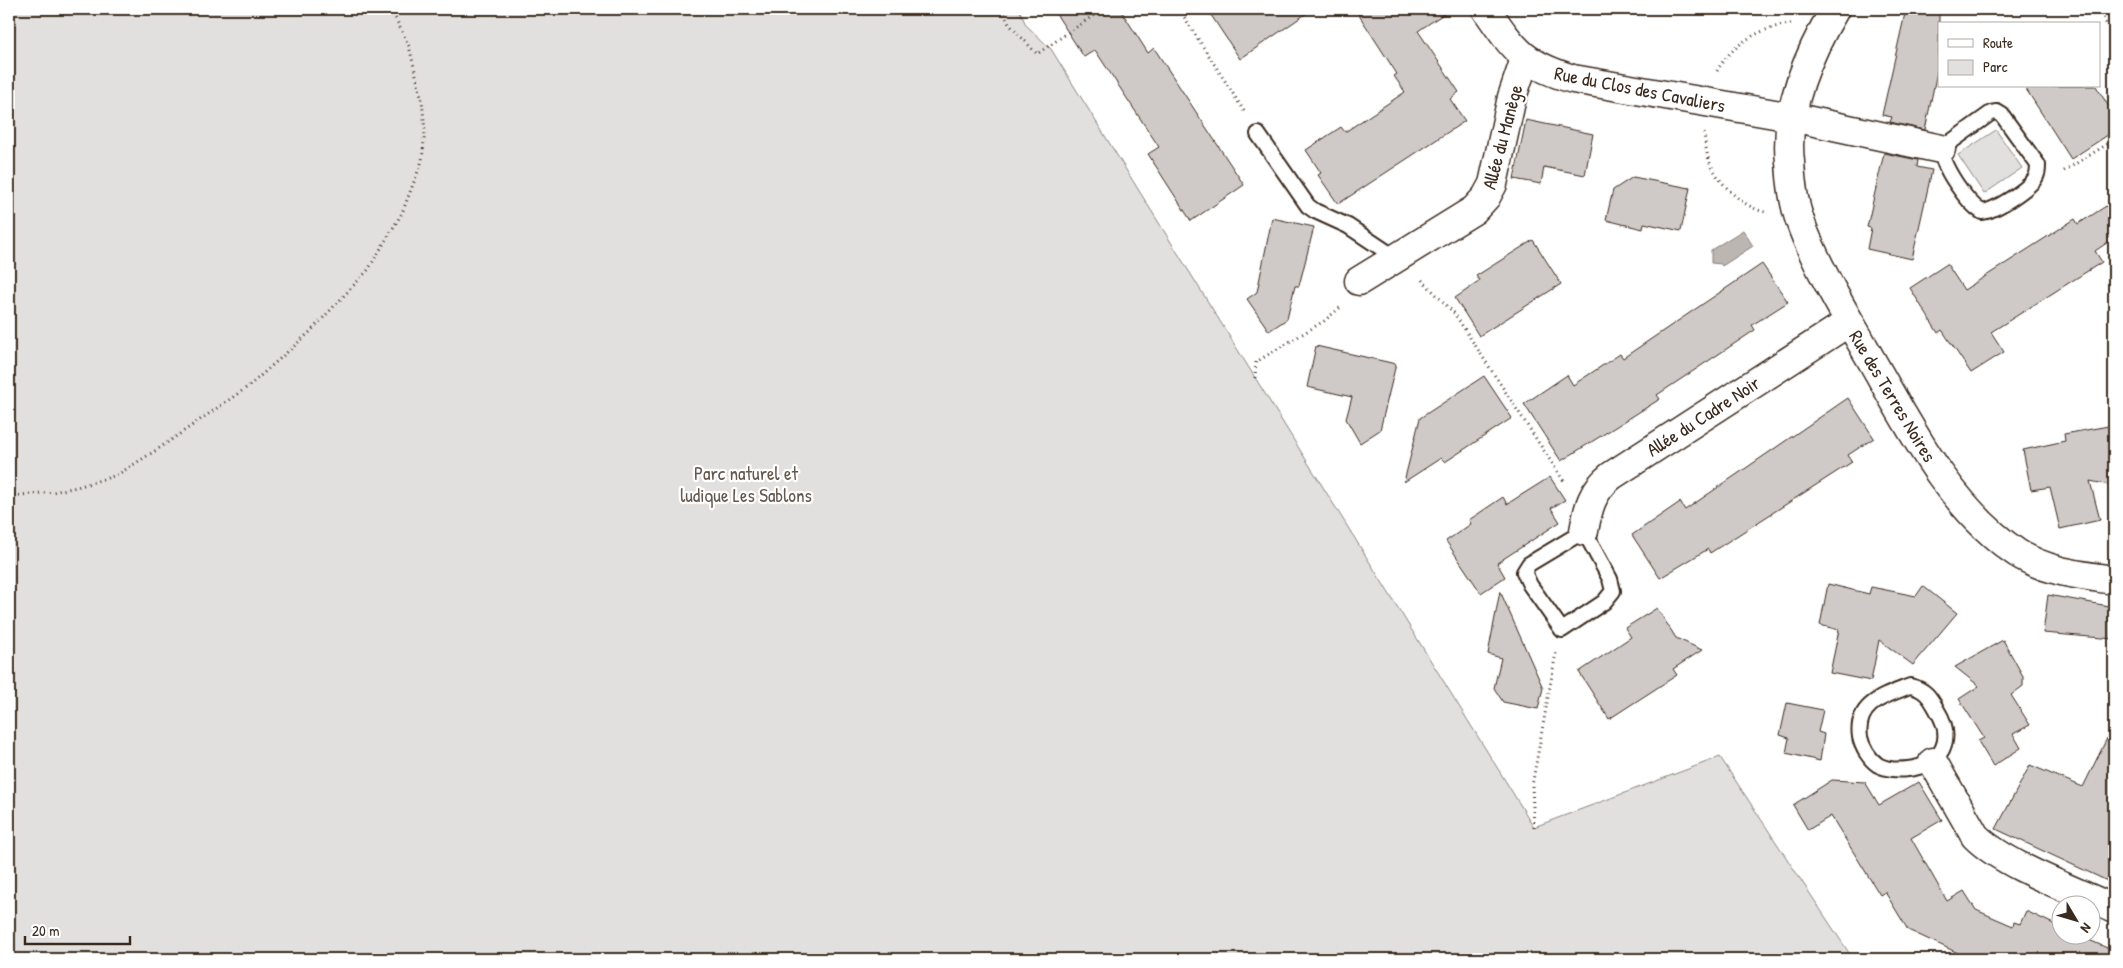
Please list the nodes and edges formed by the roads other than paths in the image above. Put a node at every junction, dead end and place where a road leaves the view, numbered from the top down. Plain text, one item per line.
1 (1486, 9) edge
2 (1835, 9) edge
3 (1525, 59) junction
4 (1792, 117) junction
5 (1258, 134) road end
6 (1941, 149) junction
7 (1396, 258) junction
8 (1359, 281) road end
9 (1850, 322) junction
10 (1584, 531) junction
11 (2114, 580) edge
12 (1933, 762) junction
13 (2114, 909) edge

1 - 3 street, Rue du Clos des Cavaliers
2 - 4 street, Rue des Terres Noires
3 - 4 street, Rue du Clos des Cavaliers
3 - 7 street, Allée du Manège
4 - 6 street
4 - 9 street, Rue des Terres Noires
5 - 7 lane
6 - 6 lane
7 - 8 street, Allée du Manège
9 - 10 street, Allée du Cadre Noir
9 - 11 street, Rue des Terres Noires
10 - 10 lane
12 - 12 lane
12 - 13 street

